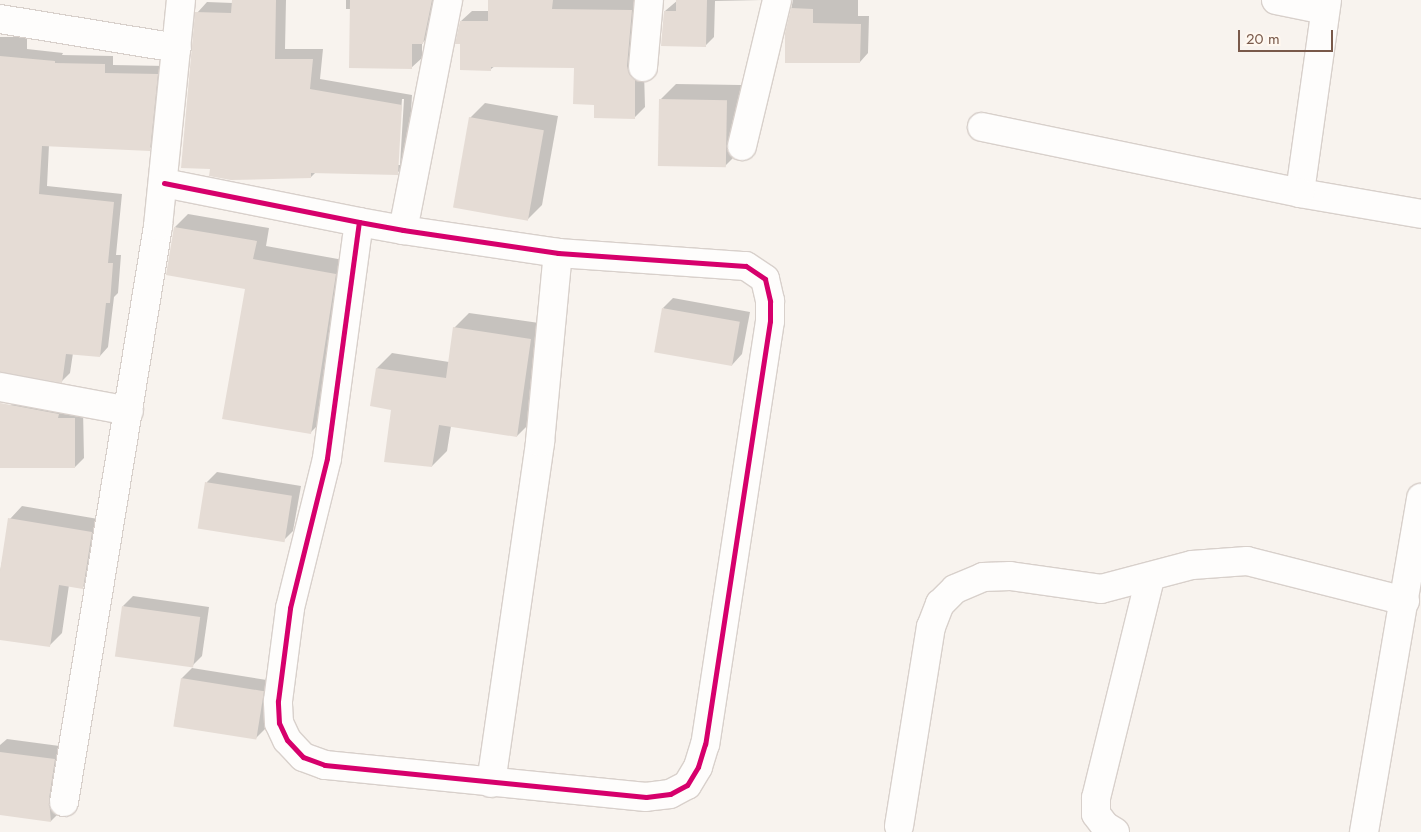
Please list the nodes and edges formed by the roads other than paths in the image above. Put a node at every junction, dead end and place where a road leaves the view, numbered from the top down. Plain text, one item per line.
1 (181, 0) edge
2 (448, 0) edge
3 (649, 0) edge
4 (777, 0) edge
5 (1276, 0) edge
6 (1326, 5) edge
7 (0, 19) edge
8 (177, 48) junction
9 (643, 67) dead end
10 (982, 127) dead end
11 (742, 146) dead end
12 (164, 183) junction
13 (1300, 193) junction
14 (1421, 214) edge
15 (359, 222) junction
16 (403, 230) junction
17 (558, 252) junction
18 (0, 387) edge
19 (129, 411) junction
20 (1421, 498) edge
21 (1150, 578) junction
22 (1405, 601) junction
23 (491, 783) junction
24 (64, 802) dead end
25 (899, 826) dead end
26 (1115, 832) edge
27 (1364, 832) edge

1 - 8 street
2 - 16 street
3 - 9 street
4 - 11 street
5 - 6 street
6 - 13 street
7 - 8 street
8 - 12 street
10 - 13 street
12 - 15 street
12 - 19 street
13 - 14 street
15 - 16 street
15 - 23 street
16 - 17 street
17 - 23 street
17 - 23 street
18 - 19 street
19 - 24 street
20 - 22 street
21 - 22 street
21 - 25 street
21 - 26 street
22 - 27 street

